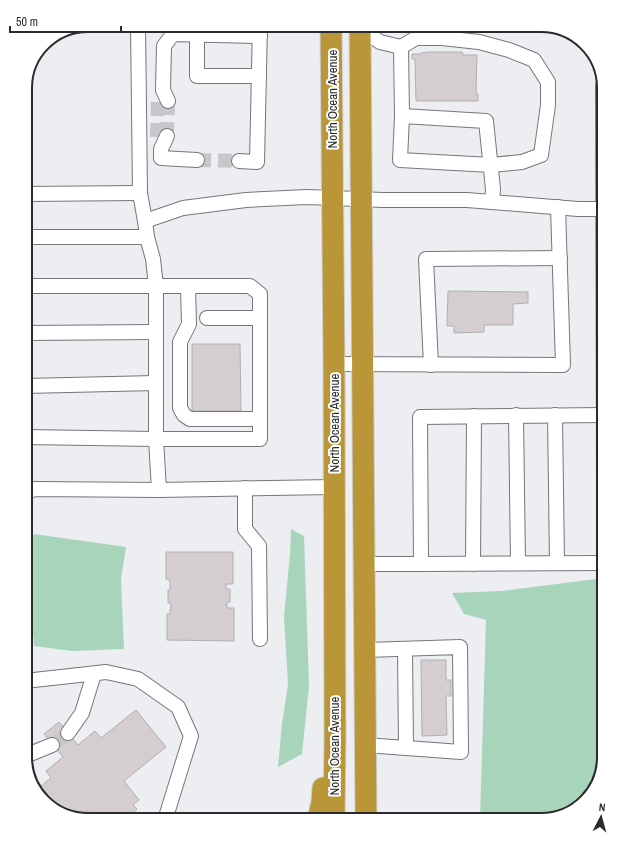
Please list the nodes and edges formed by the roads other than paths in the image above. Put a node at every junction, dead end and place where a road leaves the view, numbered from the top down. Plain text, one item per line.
1 (138, 32) edge
2 (244, 32) edge
3 (260, 32) edge
4 (331, 32) edge
5 (360, 32) edge
6 (367, 32) edge
7 (197, 35) junction
8 (401, 47) junction
9 (259, 76) junction
10 (163, 97) tunnel mouth
11 (402, 116) junction
12 (162, 141) tunnel mouth
13 (196, 160) tunnel mouth
14 (239, 161) tunnel mouth
15 (491, 165) junction
16 (140, 193) junction
17 (32, 194) edge
18 (332, 198) junction
19 (361, 199) junction
20 (492, 202) junction
21 (558, 206) junction
22 (597, 210) edge
23 (145, 221) junction
24 (32, 237) edge
25 (148, 237) junction
26 (560, 258) junction
27 (32, 286) edge
28 (156, 286) junction
29 (188, 286) junction
30 (206, 318) dead end
31 (260, 318) junction
32 (156, 332) junction
33 (32, 333) edge
34 (334, 364) junction
35 (362, 364) junction
36 (431, 364) junction
37 (156, 383) junction
38 (32, 386) edge
39 (516, 415) junction
40 (555, 415) junction
41 (597, 415) edge
42 (474, 416) junction
43 (260, 419) junction
44 (32, 437) edge
45 (156, 440) junction
46 (334, 487) junction
47 (245, 488) junction
48 (32, 490) edge
49 (159, 490) junction
50 (557, 563) junction
51 (597, 563) edge
52 (364, 564) junction
53 (421, 564) junction
54 (474, 564) junction
55 (518, 564) junction
56 (260, 638) dead end
57 (405, 648) junction
58 (365, 650) junction
59 (334, 652) junction
60 (94, 674) junction
61 (32, 680) edge
62 (68, 733) tunnel mouth
63 (52, 745) tunnel mouth
64 (365, 745) junction
65 (406, 748) junction
66 (32, 753) edge
67 (167, 813) edge
68 (320, 813) edge
69 (334, 813) edge
70 (366, 813) edge

1 - 16 lane
2 - 7 lane
3 - 9 lane
4 - 18 highway, North Ocean Avenue
5 - 19 highway
6 - 8 lane
7 - 9 lane
7 - 10 lane
8 - 11 lane
8 - 15 lane
9 - 14 lane
11 - 15 lane
11 - 15 lane
12 - 13 lane
15 - 20 lane
16 - 17 lane
16 - 23 lane
18 - 19 lane
18 - 23 lane
18 - 34 highway, North Ocean Avenue
19 - 20 lane
19 - 35 highway
20 - 21 lane
21 - 22 lane
21 - 26 lane
23 - 25 lane
24 - 25 lane
25 - 28 lane
26 - 36 lane
26 - 36 lane
27 - 28 lane
28 - 29 lane
28 - 32 lane
29 - 31 lane
29 - 43 lane
30 - 31 lane
31 - 43 lane
32 - 33 lane
32 - 37 lane
34 - 35 lane
34 - 46 highway, North Ocean Avenue
35 - 36 lane
35 - 52 highway
37 - 38 lane
37 - 45 lane
39 - 40 lane
39 - 42 lane
39 - 55 lane
40 - 41 lane
40 - 50 lane
42 - 53 lane
42 - 54 lane
43 - 45 lane
44 - 45 lane
45 - 49 lane
46 - 47 lane
46 - 59 highway, North Ocean Avenue
47 - 49 lane
47 - 56 lane
48 - 49 lane
50 - 51 lane
50 - 55 lane
52 - 53 lane
52 - 58 highway
53 - 54 lane
54 - 55 lane
57 - 58 lane
57 - 65 lane
57 - 65 lane
58 - 64 highway
59 - 68 highway
59 - 69 highway, North Ocean Avenue
60 - 61 lane
60 - 62 lane
60 - 67 lane
63 - 66 lane
64 - 65 lane
64 - 70 highway

